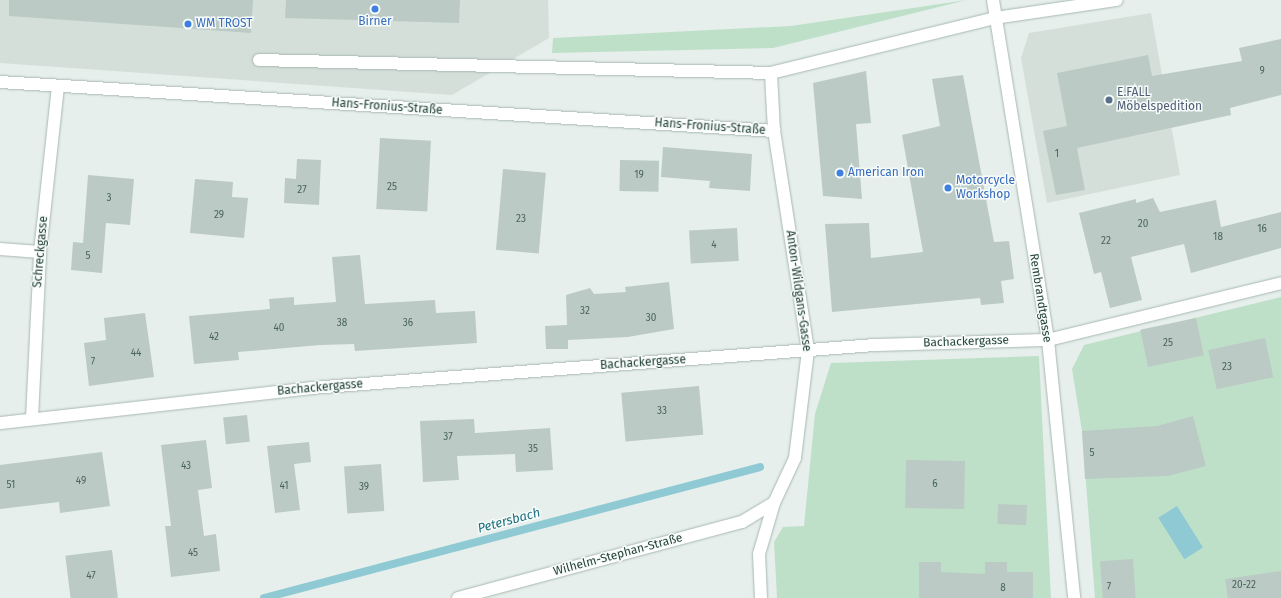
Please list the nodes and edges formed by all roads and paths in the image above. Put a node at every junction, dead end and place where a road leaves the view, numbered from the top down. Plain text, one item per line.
1 (993, 0) edge
2 (1117, 0) edge
3 (994, 18) junction
4 (259, 60) dead end
5 (771, 73) junction
6 (0, 82) edge
7 (58, 86) junction
8 (774, 131) junction
9 (0, 249) edge
10 (40, 252) junction
11 (1281, 283) edge
12 (1048, 340) junction
13 (808, 350) junction
14 (32, 418) junction
15 (0, 423) edge
16 (774, 503) junction
17 (458, 598) edge
18 (761, 598) edge
19 (1074, 598) edge

1 - 3 street, Rembrandtgasse
2 - 3 street
3 - 5 street
3 - 12 street, Rembrandtgasse
4 - 5 street
5 - 8 street, Anton-Wildgans-Gasse
6 - 7 street, Hans-Fronius-Straße
7 - 8 street, Hans-Fronius-Straße
7 - 10 street, Schreckgasse
8 - 13 street, Anton-Wildgans-Gasse
9 - 10 street
10 - 14 street, Schreckgasse
11 - 12 street, Bachackergasse
12 - 13 street, Bachackergasse
12 - 19 street, Rembrandtgasse
13 - 14 street, Bachackergasse
13 - 16 street, Anton-Wildgans-Gasse
14 - 15 street, Bachackergasse
16 - 17 street, Wilhelm-Stephan-Straße
16 - 18 street, Anton-Wildgans-Gasse

